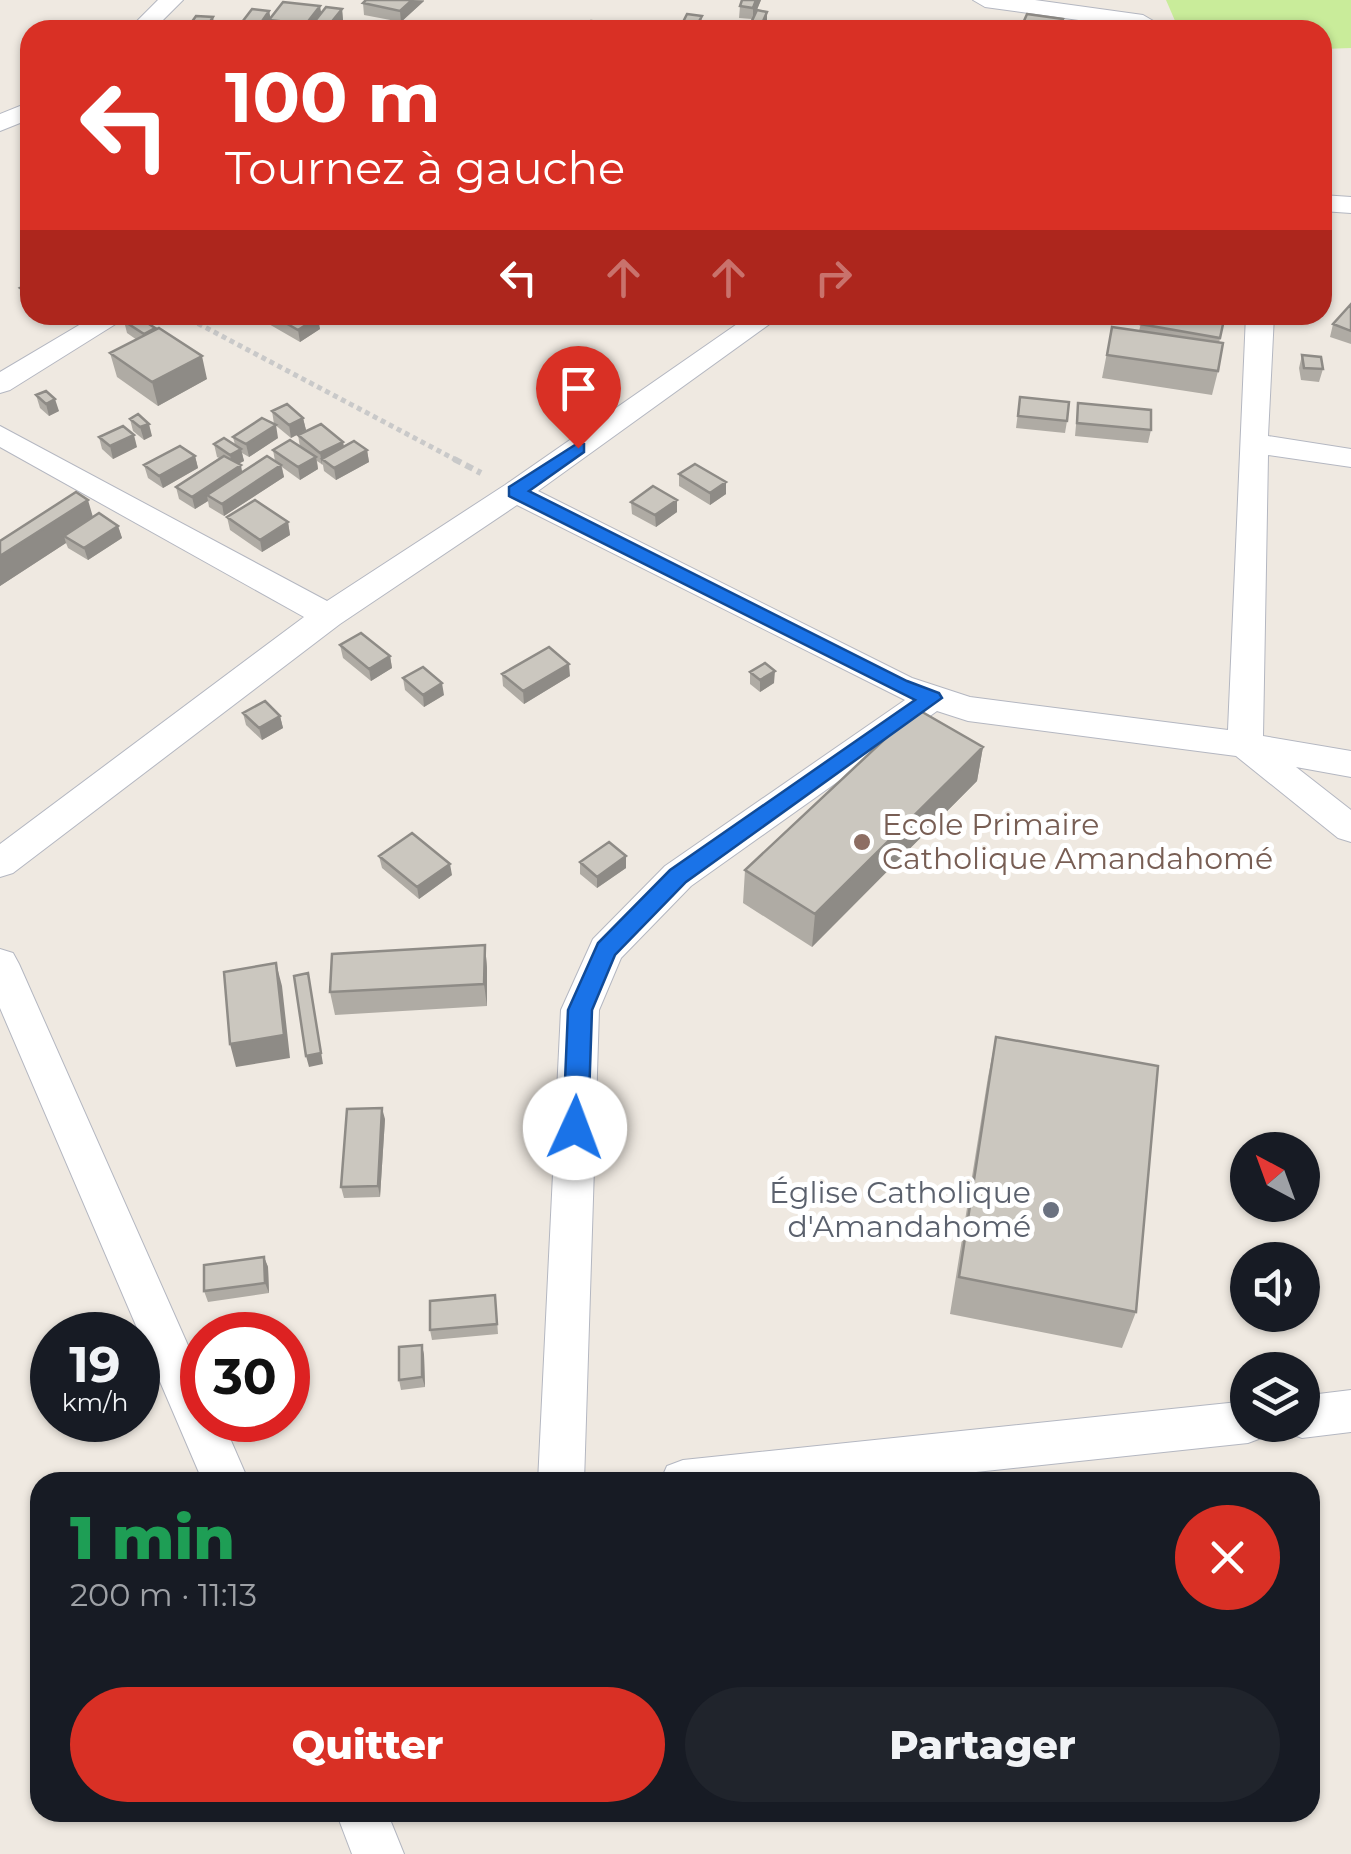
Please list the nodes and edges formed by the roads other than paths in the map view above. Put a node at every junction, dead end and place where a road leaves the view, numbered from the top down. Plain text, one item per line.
1 (170, 0) edge
2 (985, 0) edge
3 (1142, 17) edge
4 (150, 20) edge
5 (99, 325) edge
6 (754, 325) edge
7 (1259, 325) edge
8 (0, 384) edge
9 (0, 435) edge
10 (1252, 443) junction
11 (1351, 458) edge
12 (516, 492) junction
13 (328, 616) junction
14 (932, 698) junction
15 (1245, 745) junction
16 (1351, 764) edge
17 (1351, 829) edge
18 (0, 864) edge
19 (0, 964) edge
20 (1351, 1412) edge
21 (1320, 1415) edge
22 (1230, 1424) edge
23 (222, 1472) edge
24 (562, 1472) edge
25 (777, 1472) edge
26 (366, 1822) edge
27 (378, 1854) edge

1 - 4 street
2 - 3 street
5 - 8 street
6 - 12 street
7 - 10 street
9 - 13 street
10 - 11 street
10 - 15 street
12 - 13 street
12 - 14 street
13 - 18 street
14 - 15 street
14 - 24 street
15 - 16 street
15 - 17 street
19 - 23 street
20 - 21 street
22 - 25 street
26 - 27 street

